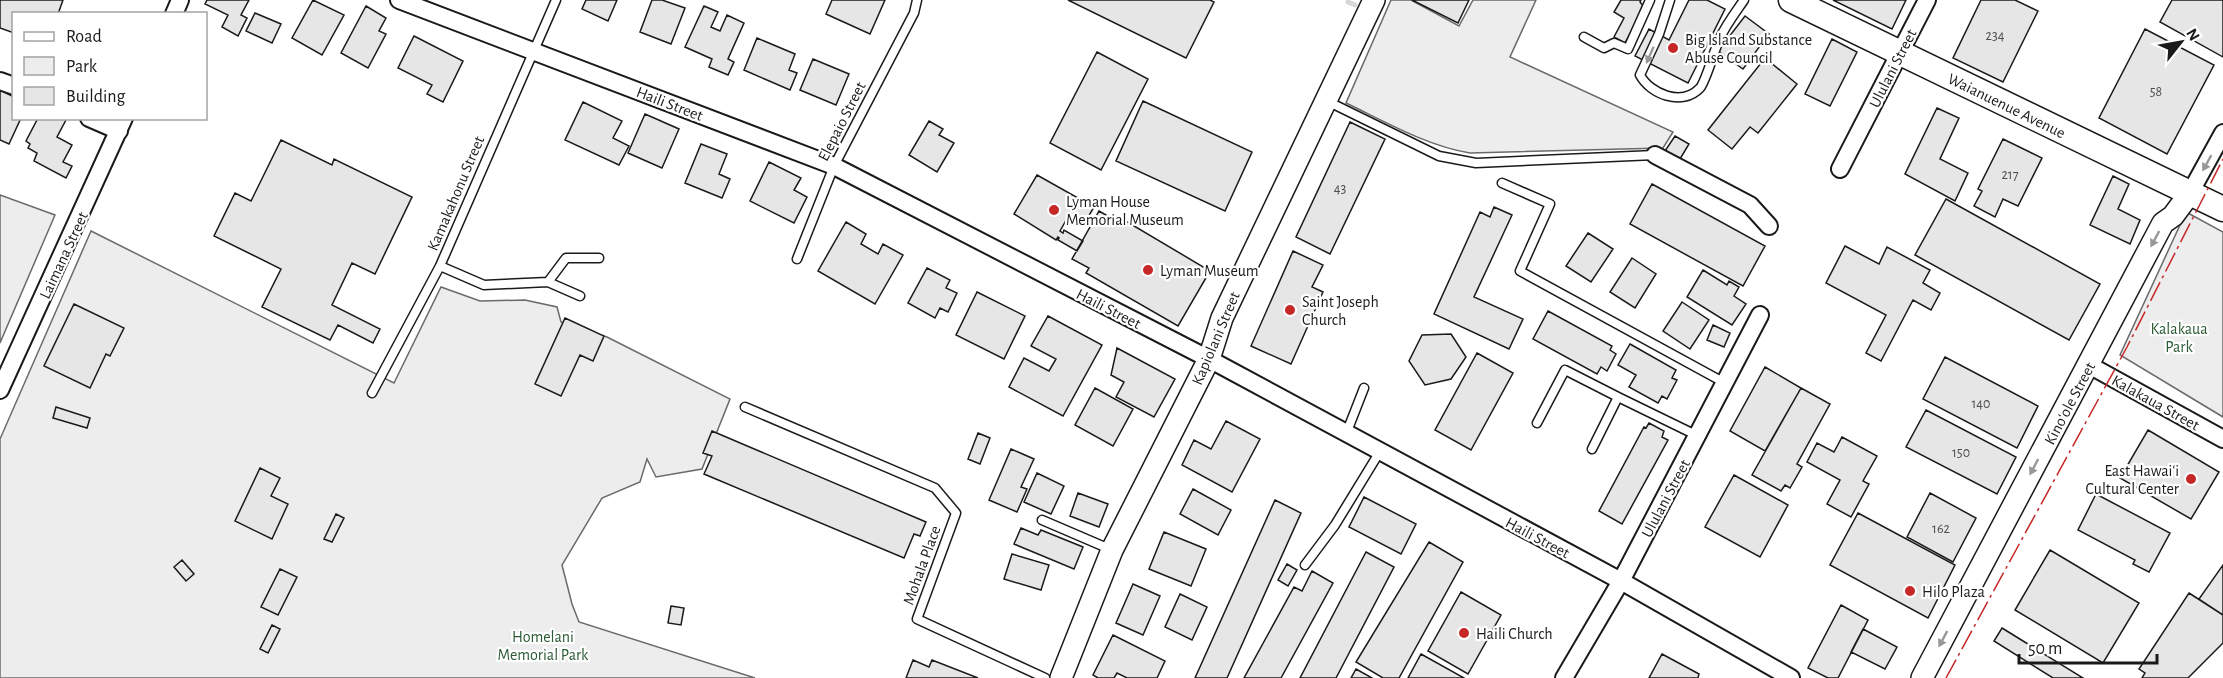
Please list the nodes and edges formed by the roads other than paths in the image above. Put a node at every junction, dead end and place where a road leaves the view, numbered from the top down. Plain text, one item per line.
1 (399, 0) edge
2 (556, 0) edge
3 (917, 0) edge
4 (1374, 0) edge
5 (1650, 0) edge
6 (1670, 0) edge
7 (1744, 0) edge
8 (1791, 0) edge
9 (1927, 0) edge
10 (1584, 37) dead end
11 (533, 51) junction
12 (1899, 53) junction
13 (1326, 100) junction
14 (98, 120) edge
15 (122, 125) edge
16 (2223, 133) edge
17 (1655, 155) joint
18 (834, 166) junction
19 (1840, 169) dead end
20 (1502, 183) dead end
21 (2190, 193) junction
22 (2223, 209) edge
23 (1769, 226) dead end
24 (599, 258) dead end
25 (797, 259) dead end
26 (440, 266) junction
27 (548, 282) junction
28 (580, 296) dead end
29 (1760, 315) dead end
30 (1209, 359) junction
31 (2089, 365) junction
32 (1725, 384) junction
33 (1364, 388) dead end
34 (0, 390) edge
35 (372, 393) dead end
36 (1618, 397) junction
37 (745, 407) dead end
38 (1537, 423) dead end
39 (1346, 434) junction
40 (1698, 436) junction
41 (2223, 439) edge
42 (1592, 449) dead end
43 (1379, 453) junction
44 (1042, 520) dead end
45 (1112, 550) junction
46 (1305, 565) dead end
47 (1620, 581) junction
48 (1045, 678) edge
49 (1061, 678) edge
50 (1564, 678) edge
51 (1791, 678) edge
52 (1922, 678) edge

1 - 11 street, Haili Street
2 - 11 lane, Kamakahonu Street
3 - 18 lane, Elepaio Street
4 - 13 street, Kapiolani Street
5 - 10 lane
6 -> 7 lane
8 - 12 main road, Waianuenue Avenue
9 - 12 street, Ululani Street
11 - 18 street, Haili Street
11 - 26 lane, Kamakahonu Street
12 - 19 street, Ululani Street
12 - 21 main road, Waianuenue Avenue
13 - 17 lane
13 - 30 street, Kapiolani Street
14 - 15 street
15 - 34 street, Laimana Street
16 -> 21 street, Kinoʻole Street
17 - 23 street
18 - 25 lane, Elepaio Street
18 - 30 street, Haili Street
20 - 32 lane
21 - 22 main road, Waianuenue Avenue
21 -> 31 street, Kinoʻole Street
24 - 27 lane
26 - 27 lane
26 - 35 lane, Kamakahonu Street
27 - 28 lane
29 - 32 street, Ululani Street
30 - 39 street, Haili Street
30 - 45 street, Kapiolani Street
31 - 41 street, Kalakaua Street
31 -> 52 street, Kinoʻole Street
32 - 40 street, Ululani Street
33 - 39 lane
36 - 38 lane
36 - 40 lane
36 - 42 lane
37 - 48 lane, Mohala Place
39 - 43 street, Haili Street
40 - 47 street, Ululani Street
43 - 46 lane
43 - 47 street, Haili Street
44 - 45 lane
45 - 49 street, Kapiolani Street
47 - 50 street, Ululani Street
47 - 51 street, Haili Street

